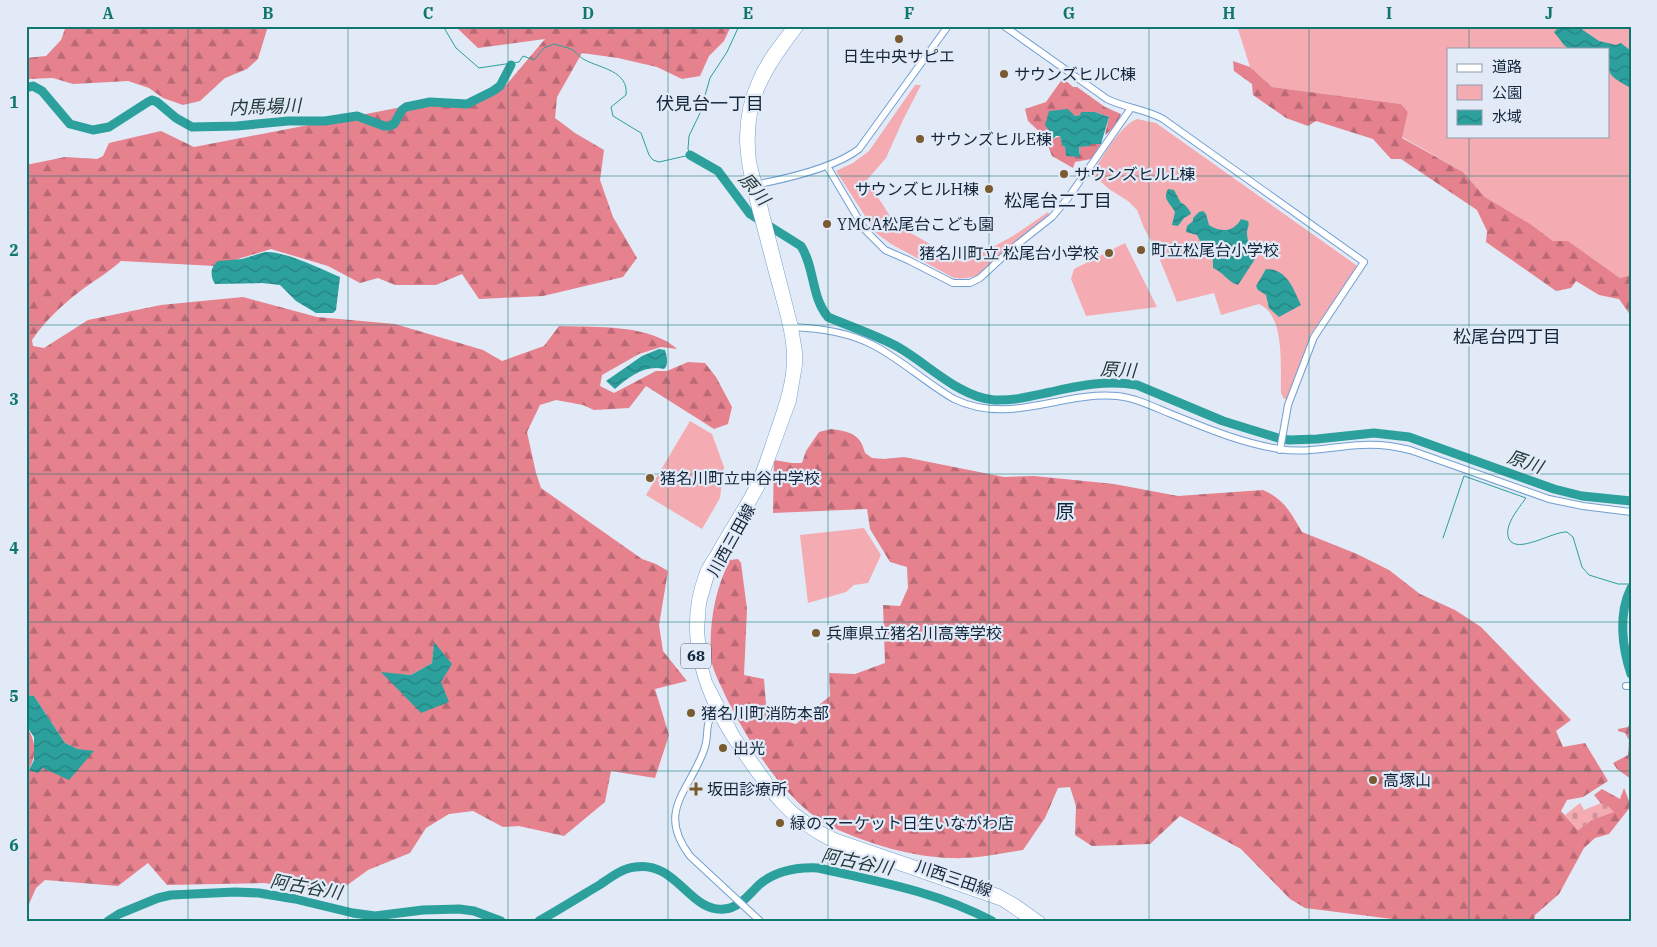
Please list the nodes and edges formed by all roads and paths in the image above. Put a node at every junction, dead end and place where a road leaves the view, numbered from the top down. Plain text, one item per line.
1 (792, 26) edge
2 (800, 26) edge
3 (948, 26) edge
4 (1004, 26) edge
5 (1131, 108) junction
6 (827, 166) junction
7 (754, 185) junction
8 (791, 327) junction
9 (1280, 450) junction
10 (1631, 512) edge
11 (718, 710) junction
12 (760, 921) edge
13 (1030, 921) edge
14 (1041, 921) edge

1 - 7 main road, 川西三田線 / 68
2 - 7 main road, 川西三田線 / 68
3 - 6 street
4 - 5 street
5 - 6 street
5 - 9 street
6 - 7 street
7 - 8 main road, 川西三田線 / 68
7 - 8 main road, 川西三田線 / 68
8 - 9 street
8 - 11 main road, 川西三田線 / 68
9 - 10 street
11 - 12 street
11 - 13 main road, 川西三田線 / 68
11 - 14 main road, 川西三田線 / 68

